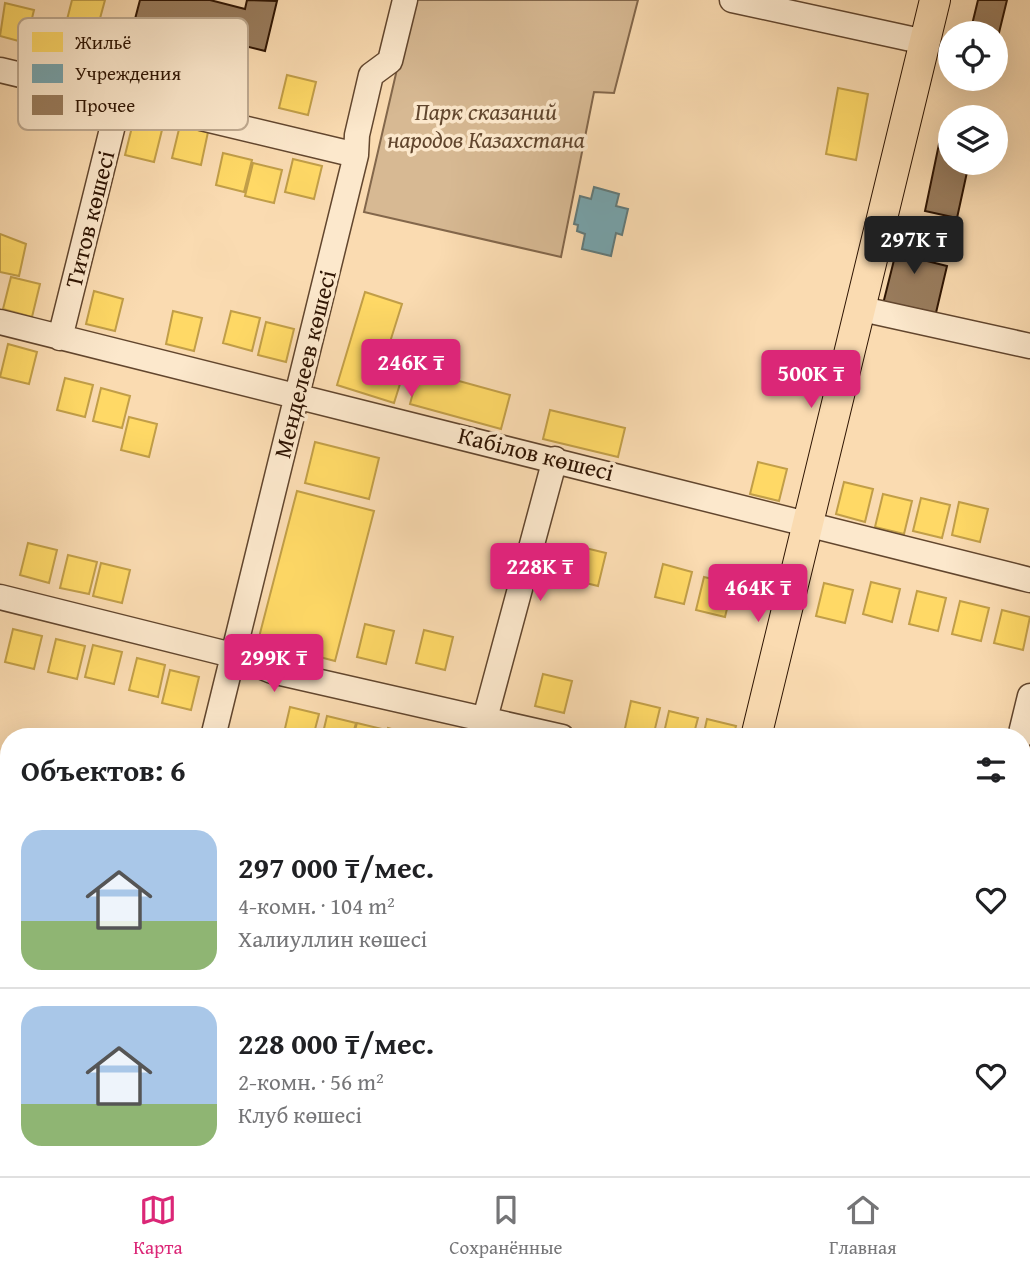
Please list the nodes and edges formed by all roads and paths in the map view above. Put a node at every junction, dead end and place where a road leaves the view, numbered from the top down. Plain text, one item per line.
1 (405, 0) edge
2 (732, 0) edge
3 (935, 0) edge
4 (925, 42) junction
5 (0, 70) edge
6 (18, 75) edge
7 (112, 130) edge
8 (246, 130) edge
9 (356, 155) junction
10 (862, 309) junction
11 (0, 322) edge
12 (60, 338) junction
13 (1030, 346) edge
14 (299, 395) junction
15 (555, 459) junction
16 (809, 523) junction
17 (1030, 580) edge
18 (0, 597) edge
19 (233, 655) junction
20 (1030, 696) edge
21 (483, 727) edge
22 (215, 728) edge
23 (758, 728) edge
24 (1022, 728) edge

1 - 9 street, Менделеев көшесі
2 - 4 street
3 - 4 main road
4 - 10 main road
5 - 6 street
7 - 12 street, Титов көшесі
8 - 9 street
9 - 14 street, Менделеев көшесі
10 - 13 street
10 - 16 main road
11 - 12 street, Кабілов көшесі
12 - 14 street, Кабілов көшесі
14 - 15 street, Кабілов көшесі
14 - 19 street, Менделеев көшесі
15 - 16 street, Кабілов көшесі
15 - 21 street
16 - 17 street, Кабілов көшесі
16 - 23 main road
18 - 19 street
19 - 21 street
19 - 22 street, Менделеев көшесі
20 - 24 street

